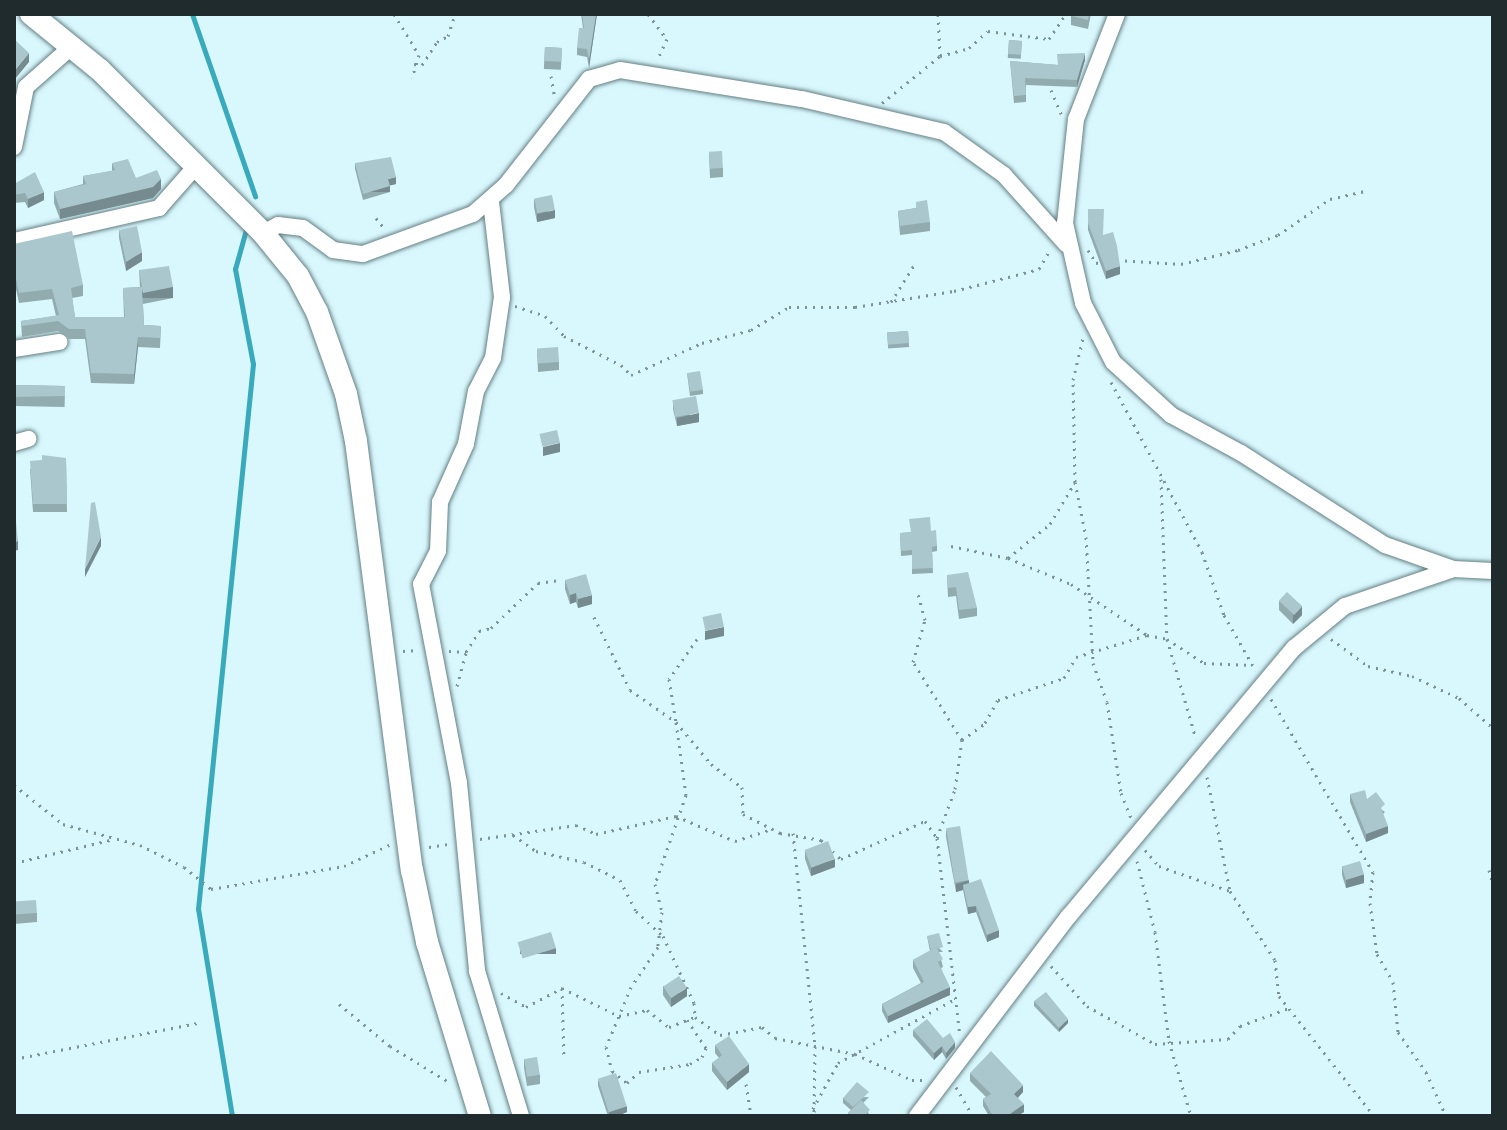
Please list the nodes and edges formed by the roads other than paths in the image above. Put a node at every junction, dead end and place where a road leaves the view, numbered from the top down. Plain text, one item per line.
1 (31, 14) edge
2 (1117, 14) edge
3 (71, 47) junction
4 (14, 147) edge
5 (196, 166) junction
6 (491, 202) junction
7 (263, 233) junction
8 (1063, 235) junction
9 (14, 241) edge
10 (59, 342) dead end
11 (14, 349) edge
12 (1453, 569) junction
13 (1493, 571) edge
14 (480, 1116) edge
15 (521, 1116) edge
16 (917, 1116) edge

1 - 3 main road
2 - 8 street
3 - 4 street
3 - 5 main road
5 - 7 main road
5 - 9 street
6 - 7 street
6 - 8 street
6 - 15 street
7 - 14 main road
8 - 12 street
10 - 11 street
12 - 13 street
12 - 16 street

